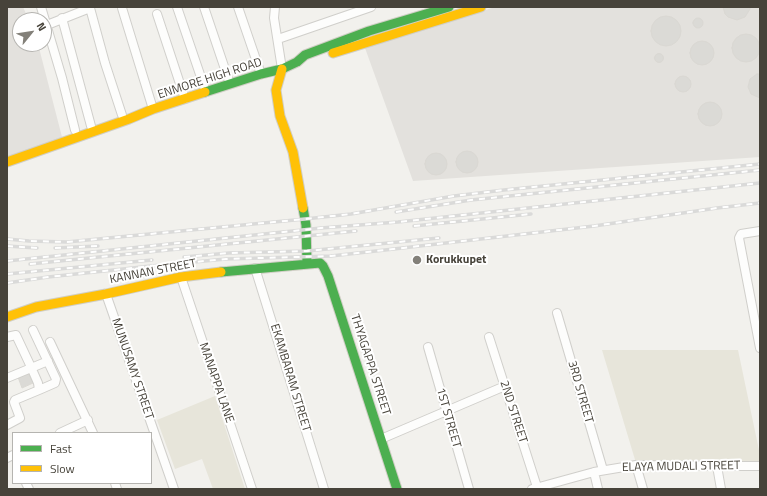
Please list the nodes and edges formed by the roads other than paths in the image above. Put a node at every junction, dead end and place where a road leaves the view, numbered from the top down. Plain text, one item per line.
1 (177, 7) edge
2 (204, 7) edge
3 (238, 7) edge
4 (275, 7) edge
5 (371, 7) edge
6 (449, 7) edge
7 (481, 7) edge
8 (87, 8) edge
9 (122, 8) edge
10 (72, 10) edge
11 (157, 14) dead end
12 (62, 18) junction
13 (52, 23) edge
14 (278, 39) junction
15 (52, 44) edge
16 (297, 62) junction
17 (282, 69) junction
18 (262, 74) junction
19 (230, 84) junction
20 (206, 92) junction
21 (185, 99) junction
22 (152, 110) junction
23 (126, 117) junction
24 (91, 126) dead end
25 (75, 130) dead end
26 (7, 162) edge
27 (760, 231) edge
28 (307, 263) junction
29 (255, 268) junction
30 (180, 278) junction
31 (106, 294) junction
32 (557, 313) dead end
33 (7, 317) edge
34 (33, 330) dead end
35 (489, 337) dead end
36 (7, 338) edge
37 (50, 342) dead end
38 (428, 347) dead end
39 (760, 348) edge
40 (48, 361) junction
41 (31, 367) junction
42 (7, 378) edge
43 (504, 386) junction
44 (39, 390) junction
45 (11, 402) edge
46 (446, 410) junction
47 (88, 420) junction
48 (7, 425) edge
49 (62, 432) edge
50 (93, 432) edge
51 (381, 439) junction
52 (636, 465) junction
53 (717, 466) junction
54 (760, 466) edge
55 (603, 470) junction
56 (594, 472) junction
57 (534, 488) edge
58 (174, 489) edge
59 (252, 489) edge
60 (324, 489) edge
61 (397, 489) edge
62 (469, 489) edge
63 (598, 489) edge
64 (643, 489) edge
65 (721, 489) edge

1 - 20 street
2 - 19 street
3 - 18 street
4 - 14 street
5 - 14 street
6 - 16 street, ENMORE HIGH ROAD
7 - 16 street, ENMORE HIGH ROAD
8 - 10 street
8 - 23 street
9 - 22 street
10 - 12 street
11 - 21 street
12 - 13 street
12 - 24 street
14 - 17 street
15 - 25 street
16 - 17 street, ENMORE HIGH ROAD
17 - 18 street, ENMORE HIGH ROAD
17 - 28 street
18 - 19 street, ENMORE HIGH ROAD
19 - 20 street, ENMORE HIGH ROAD
20 - 21 street, ENMORE HIGH ROAD
21 - 22 street, ENMORE HIGH ROAD
22 - 23 street, ENMORE HIGH ROAD
23 - 26 street, ENMORE HIGH ROAD
27 - 39 street
28 - 29 street, KANNAN STREET
28 - 51 street, THYAGAPPA STREET
29 - 30 street, KANNAN STREET
29 - 60 street, EKAMBARAM STREET
30 - 31 street, KANNAN STREET
30 - 59 street, MANAPPA LANE
31 - 33 street, KANNAN STREET
31 - 58 street, MUNUSAMY STREET
32 - 55 street, 3RD STREET
34 - 40 street
35 - 43 street, 2ND STREET
36 - 41 street
37 - 47 street
38 - 46 street, 1ST STREET
40 - 41 street
40 - 44 street
41 - 42 street
41 - 44 street
43 - 46 street
43 - 57 street, 2ND STREET
44 - 45 street
45 - 48 street
46 - 51 street
46 - 62 street, 1ST STREET
47 - 49 street
47 - 50 street
51 - 61 street, THYAGAPPA STREET
52 - 53 street, ELAYA MUDALI STREET
52 - 55 street, ELAYA MUDALI STREET
52 - 64 street
53 - 54 street, ELAYA MUDALI STREET
53 - 65 street
55 - 56 street, ELAYA MUDALI STREET
56 - 57 street, ELAYA MUDALI STREET
56 - 63 street

